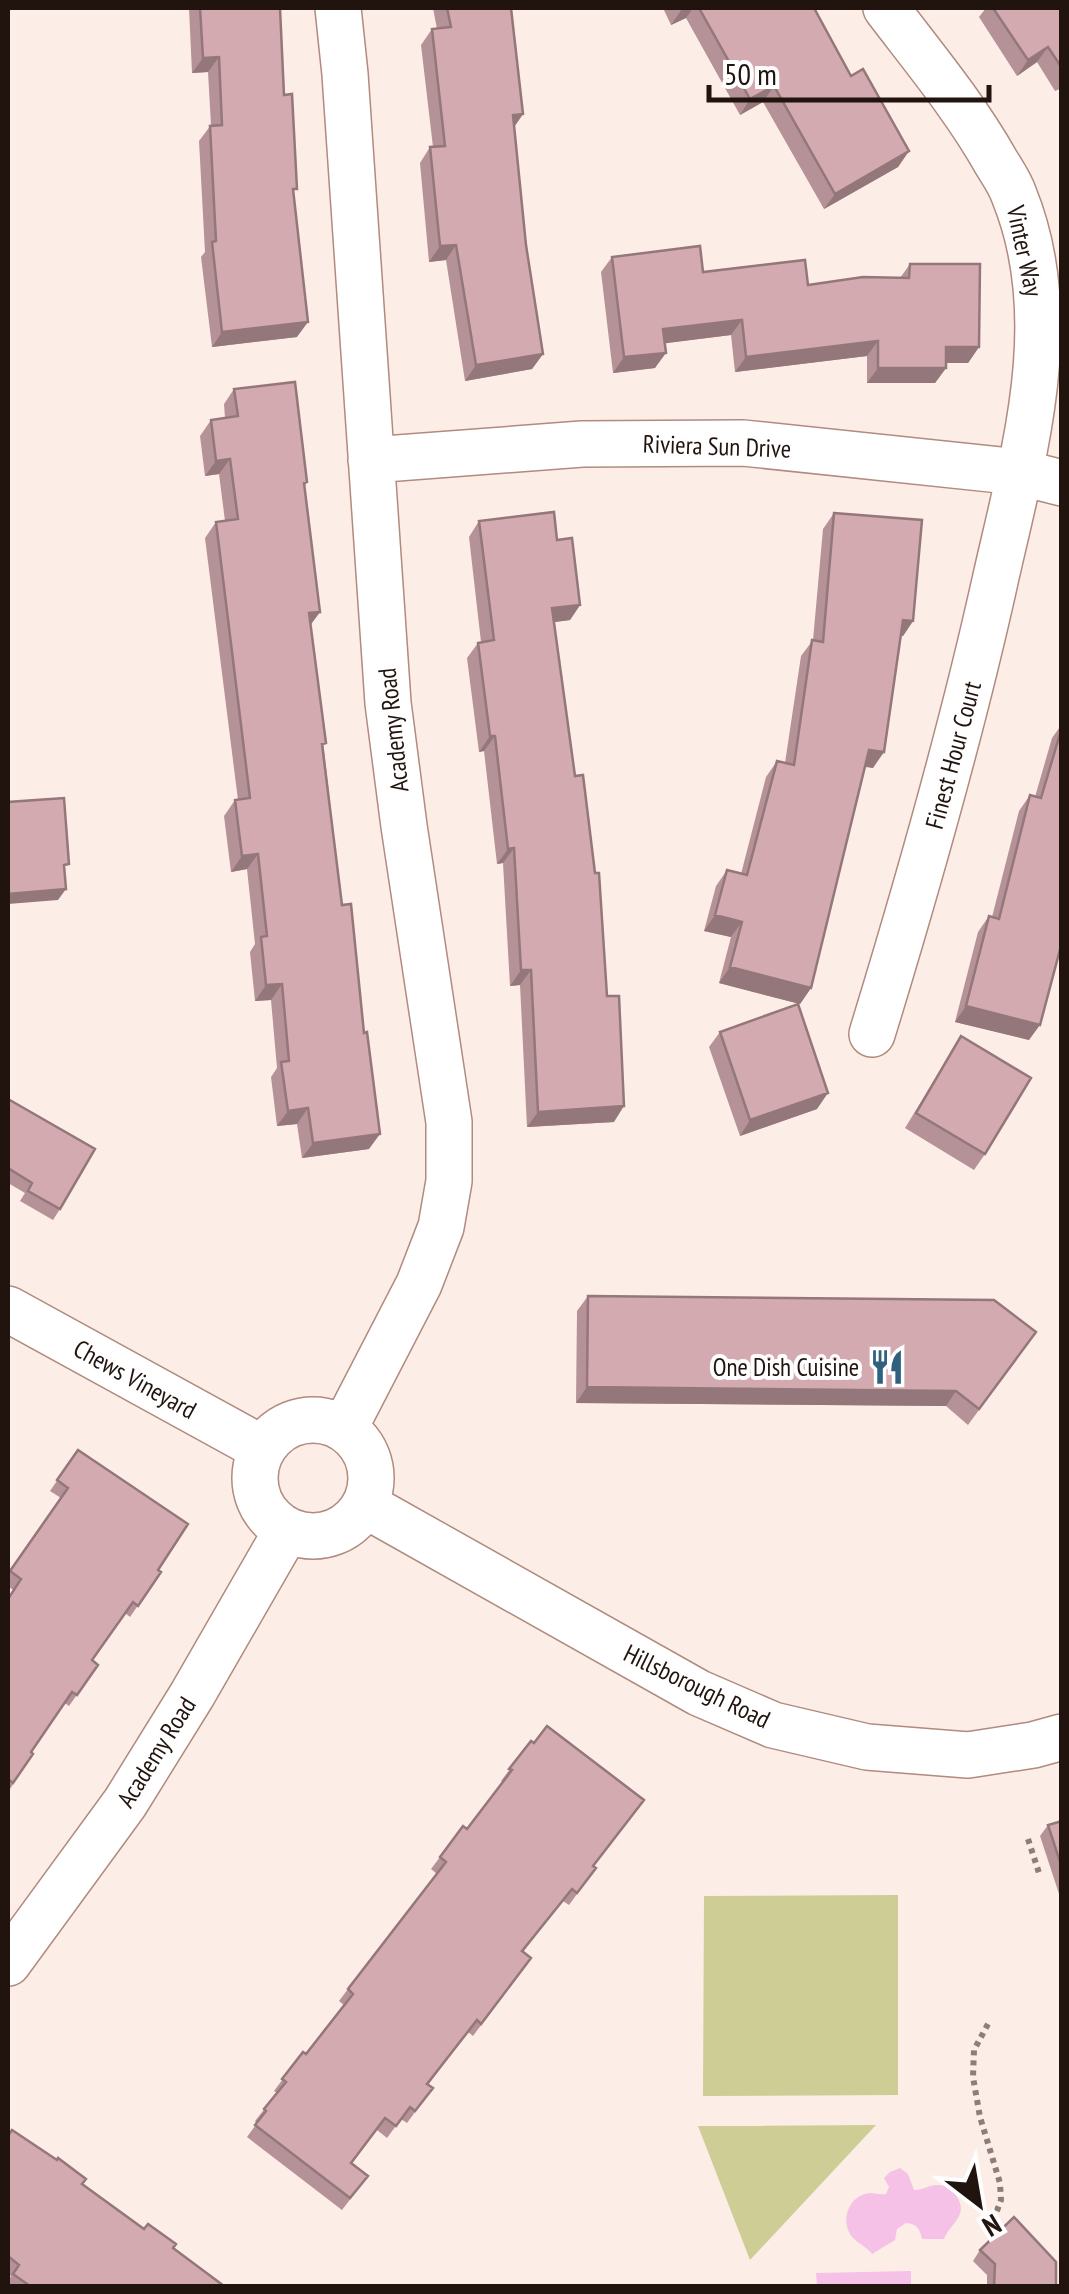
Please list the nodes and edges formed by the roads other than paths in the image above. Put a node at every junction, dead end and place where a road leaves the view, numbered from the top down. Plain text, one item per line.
1 (338, 8) edge
2 (886, 8) edge
3 (372, 460) junction
4 (1040, 478) edge
5 (872, 1034) dead end
6 (8, 1309) edge
7 (344, 1428) junction
8 (263, 1449) junction
9 (365, 1505) junction
10 (287, 1530) junction
11 (1062, 1737) edge
12 (8, 1963) edge

1 - 3 street, Academy Road
2 - 4 street, Vinter Way
3 - 4 street, Riviera Sun Drive
3 - 7 street, Academy Road
4 - 5 street, Finest Hour Court
6 - 8 street, Chews Vineyard
7 - 8 street
7 - 9 street
8 - 10 street
9 - 10 street
9 - 11 street, Hillsborough Road
10 - 12 street, Academy Road

